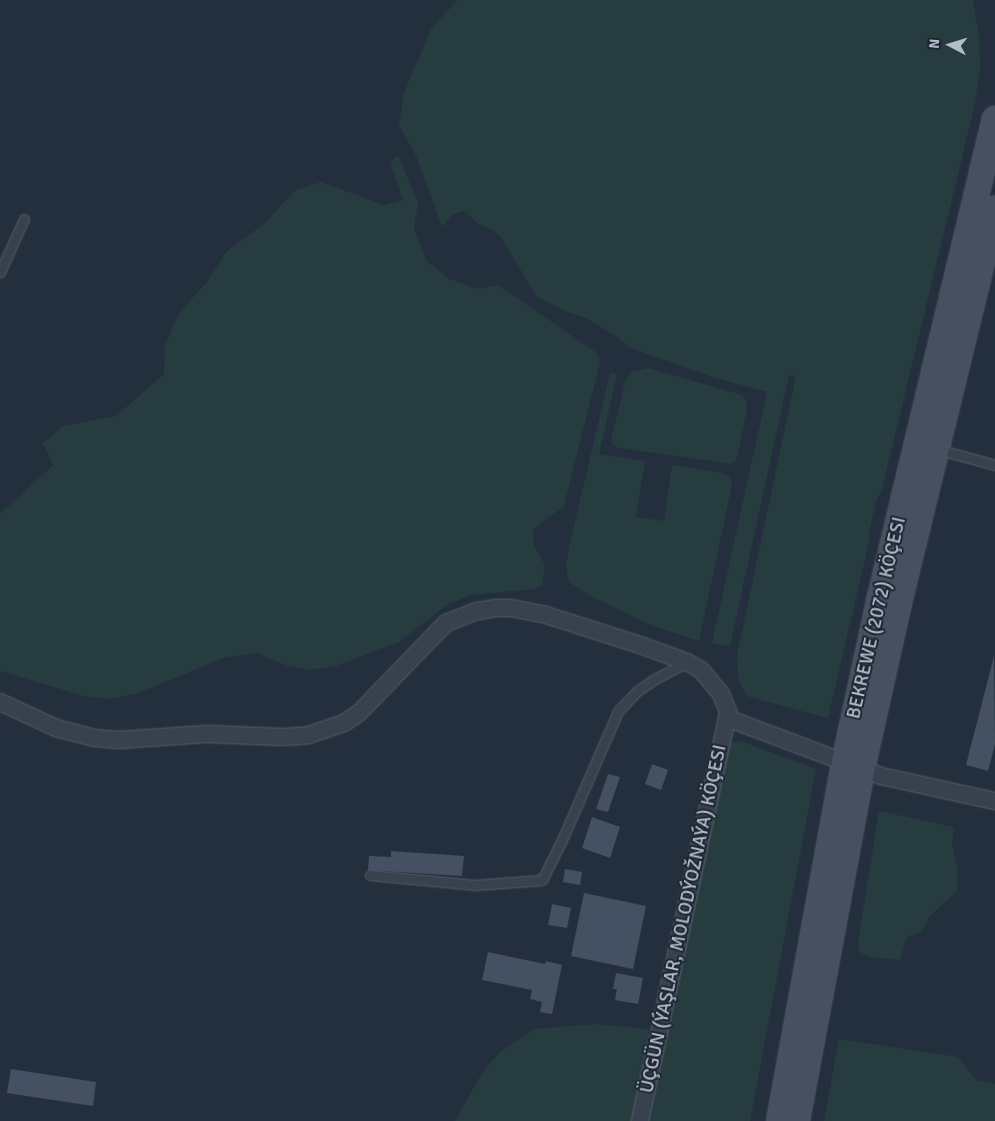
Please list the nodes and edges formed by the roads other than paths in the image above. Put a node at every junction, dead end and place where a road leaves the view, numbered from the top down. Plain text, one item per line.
1 (995, 119) edge
2 (995, 209) edge
3 (24, 219) dead end
4 (982, 245) edge
5 (0, 272) edge
6 (937, 449) junction
7 (995, 465) edge
8 (687, 662) junction
9 (0, 702) edge
10 (727, 718) junction
11 (853, 766) junction
12 (995, 801) edge
13 (370, 875) dead end
14 (640, 1121) edge
15 (779, 1121) edge
16 (797, 1121) edge

1 - 4 main road, BEKREWE (2072) KÖÇESI
2 - 4 main road, BEKREWE (2072) KÖÇESI
3 - 5 lane
4 - 6 main road, BEKREWE (2072) KÖÇESI
4 - 11 main road, BEKREWE (2072) KÖÇESI
6 - 7 lane
6 - 11 main road, BEKREWE (2072) KÖÇESI
8 - 9 street
8 - 10 street
8 - 13 lane
10 - 11 street
10 - 14 street, ÜÇGÜN (ÝAŞLAR, MOLODÝOŽNAÝA) KÖÇESI
11 - 12 street
11 - 15 main road, BEKREWE (2072) KÖÇESI
11 - 16 main road, BEKREWE (2072) KÖÇESI

